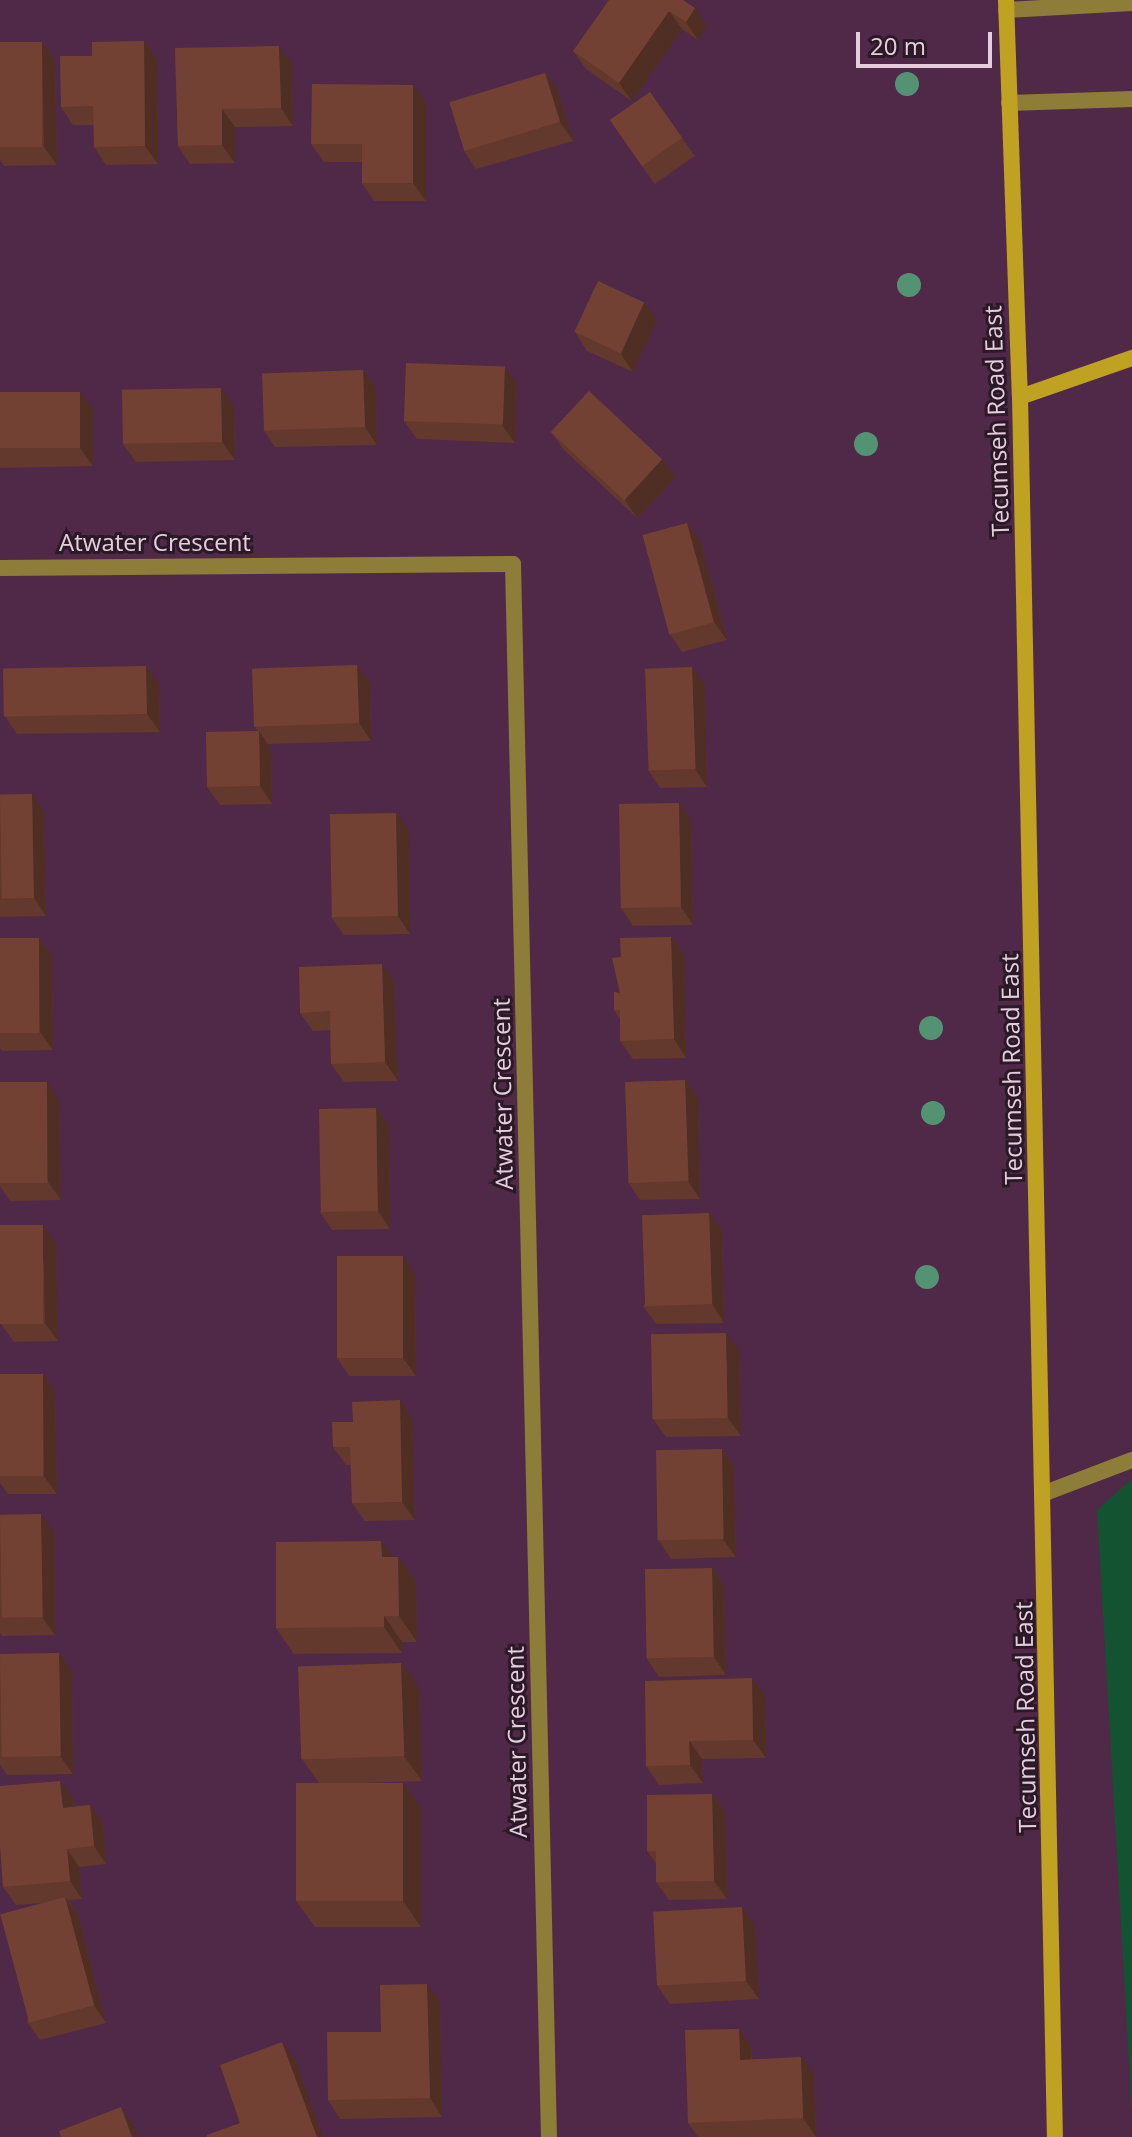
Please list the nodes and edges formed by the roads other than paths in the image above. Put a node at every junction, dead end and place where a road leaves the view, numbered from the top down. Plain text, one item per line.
1 (1132, 3) edge
2 (1006, 5) edge
3 (1132, 99) edge
4 (1009, 103) junction
5 (1132, 358) edge
6 (1020, 397) junction
7 (0, 568) edge
8 (1132, 1460) edge
9 (1045, 1493) junction
10 (549, 2137) edge
11 (1055, 2137) edge

1 - 2 street
2 - 4 main road, Tecumseh Road East
3 - 4 street
4 - 6 main road, Tecumseh Road East
5 - 6 main road
6 - 9 main road, Tecumseh Road East
7 - 10 street, Atwater Crescent
8 - 9 street
9 - 11 main road, Tecumseh Road East

